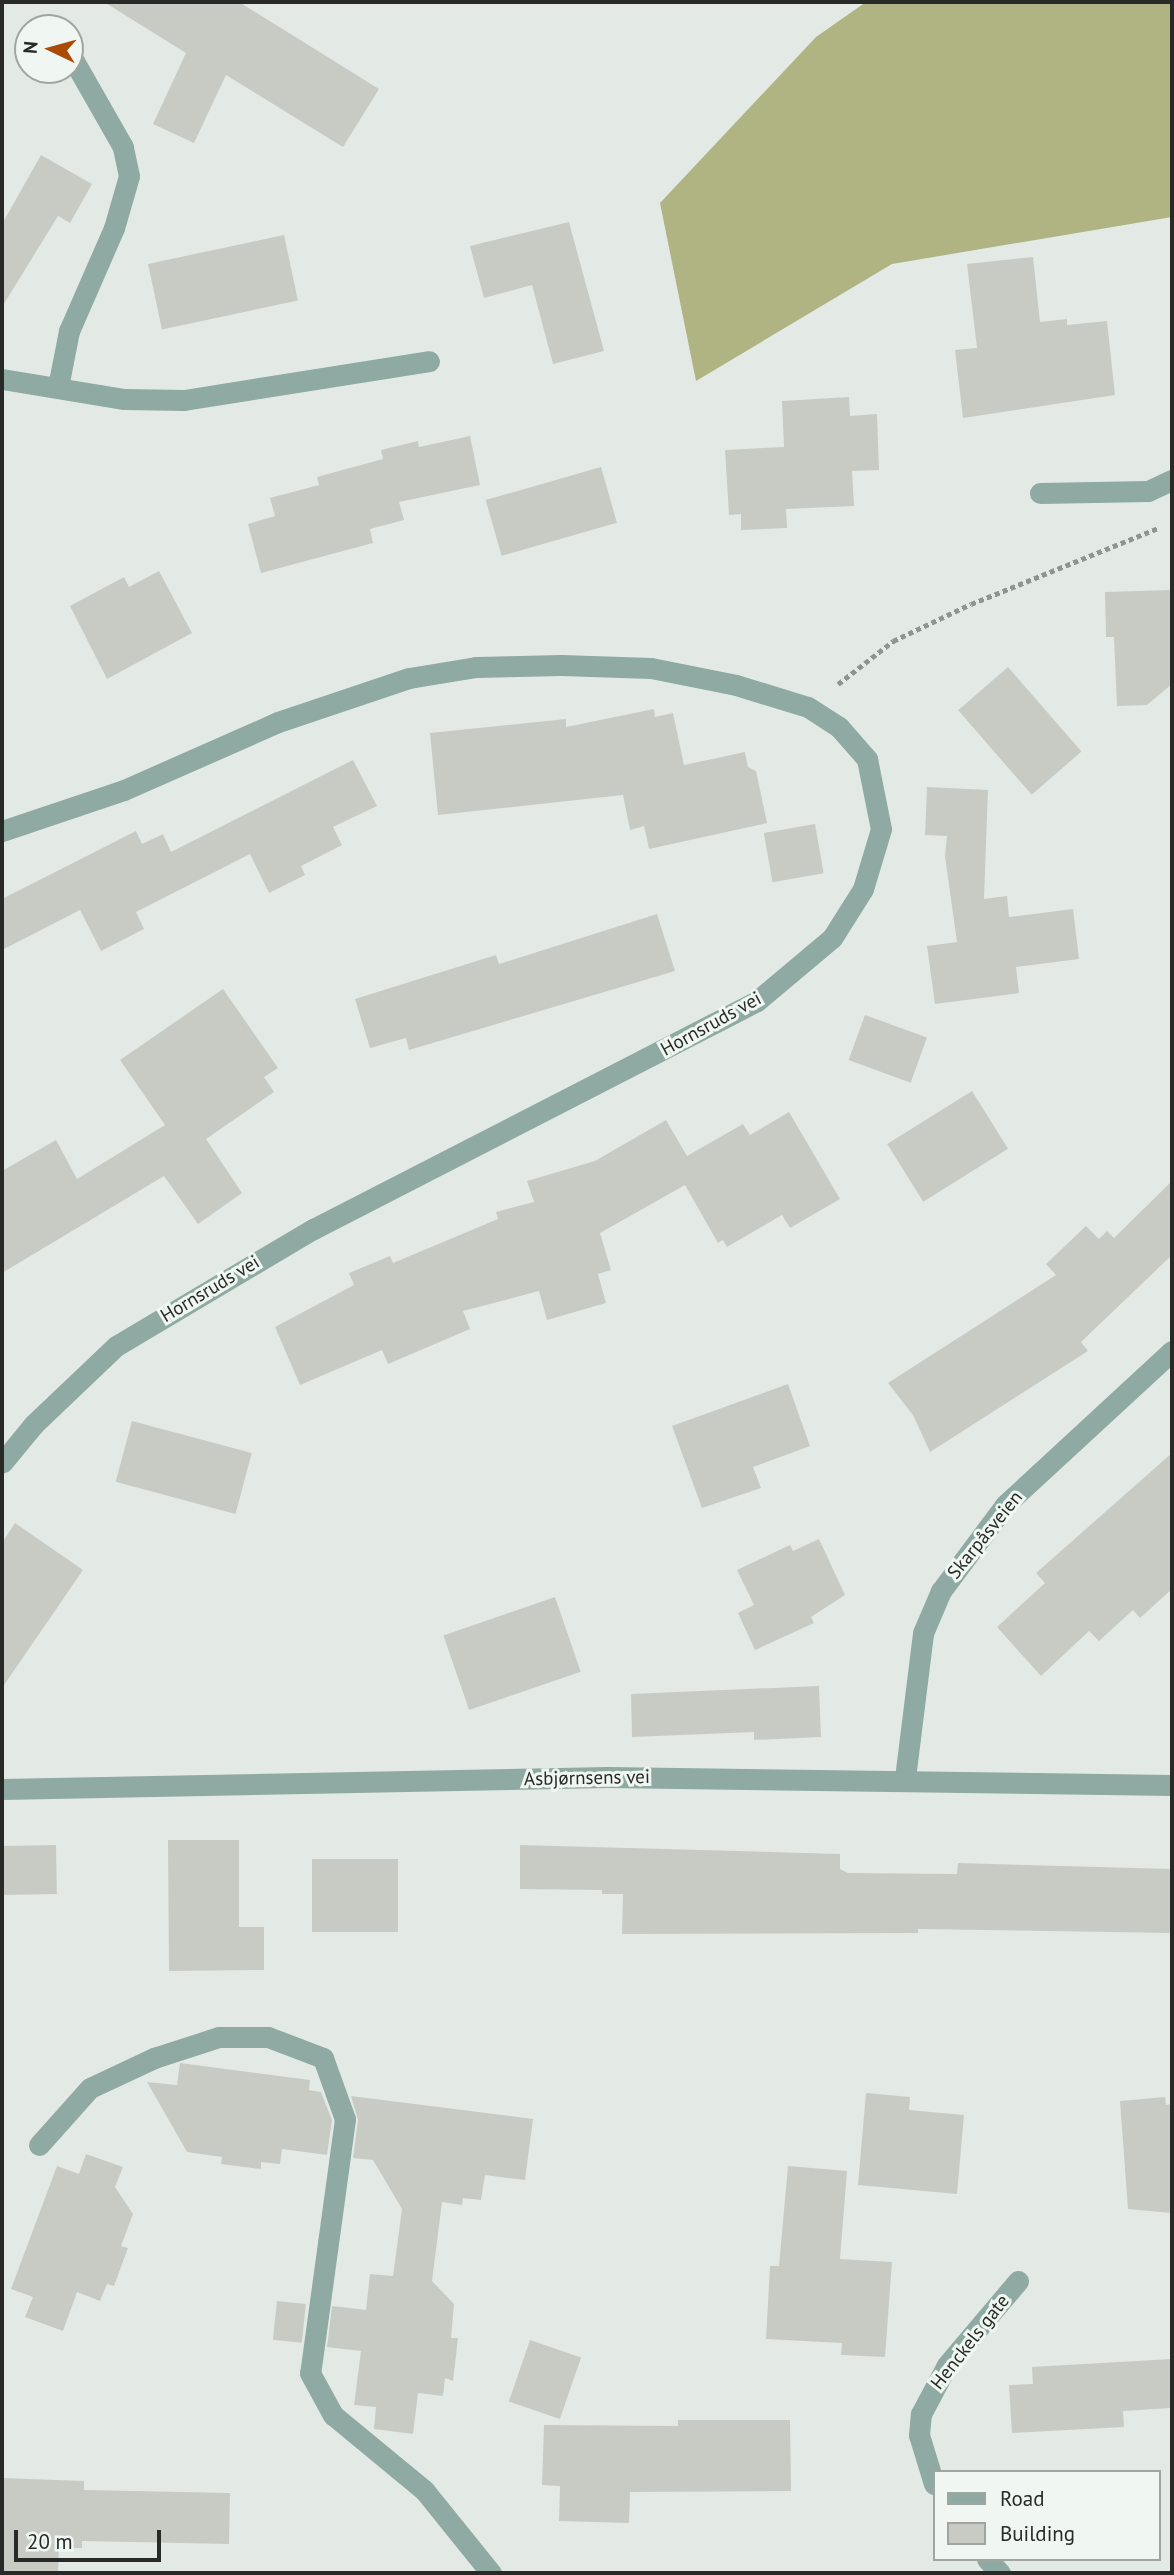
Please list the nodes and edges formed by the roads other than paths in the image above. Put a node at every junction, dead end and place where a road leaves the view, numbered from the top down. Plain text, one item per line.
1 (84, 79) edge
2 (429, 361) dead end
3 (2, 379) edge
4 (58, 387) junction
5 (1172, 480) edge
6 (1040, 493) dead end
7 (2, 831) edge
8 (1172, 1352) edge
9 (2, 1463) edge
10 (905, 1778) junction
11 (1172, 1785) edge
12 (2, 1789) edge
13 (39, 2145) dead end
14 (1018, 2281) dead end
15 (932, 2477) edge
16 (491, 2573) edge

1 - 4 street
2 - 4 street
3 - 4 street
5 - 6 street
7 - 9 street, Hornsruds vei
8 - 10 street, Skarpåsveien
10 - 11 street, Asbjørnsens vei
10 - 12 street, Asbjørnsens vei
13 - 16 street
14 - 15 street, Henckels gate

